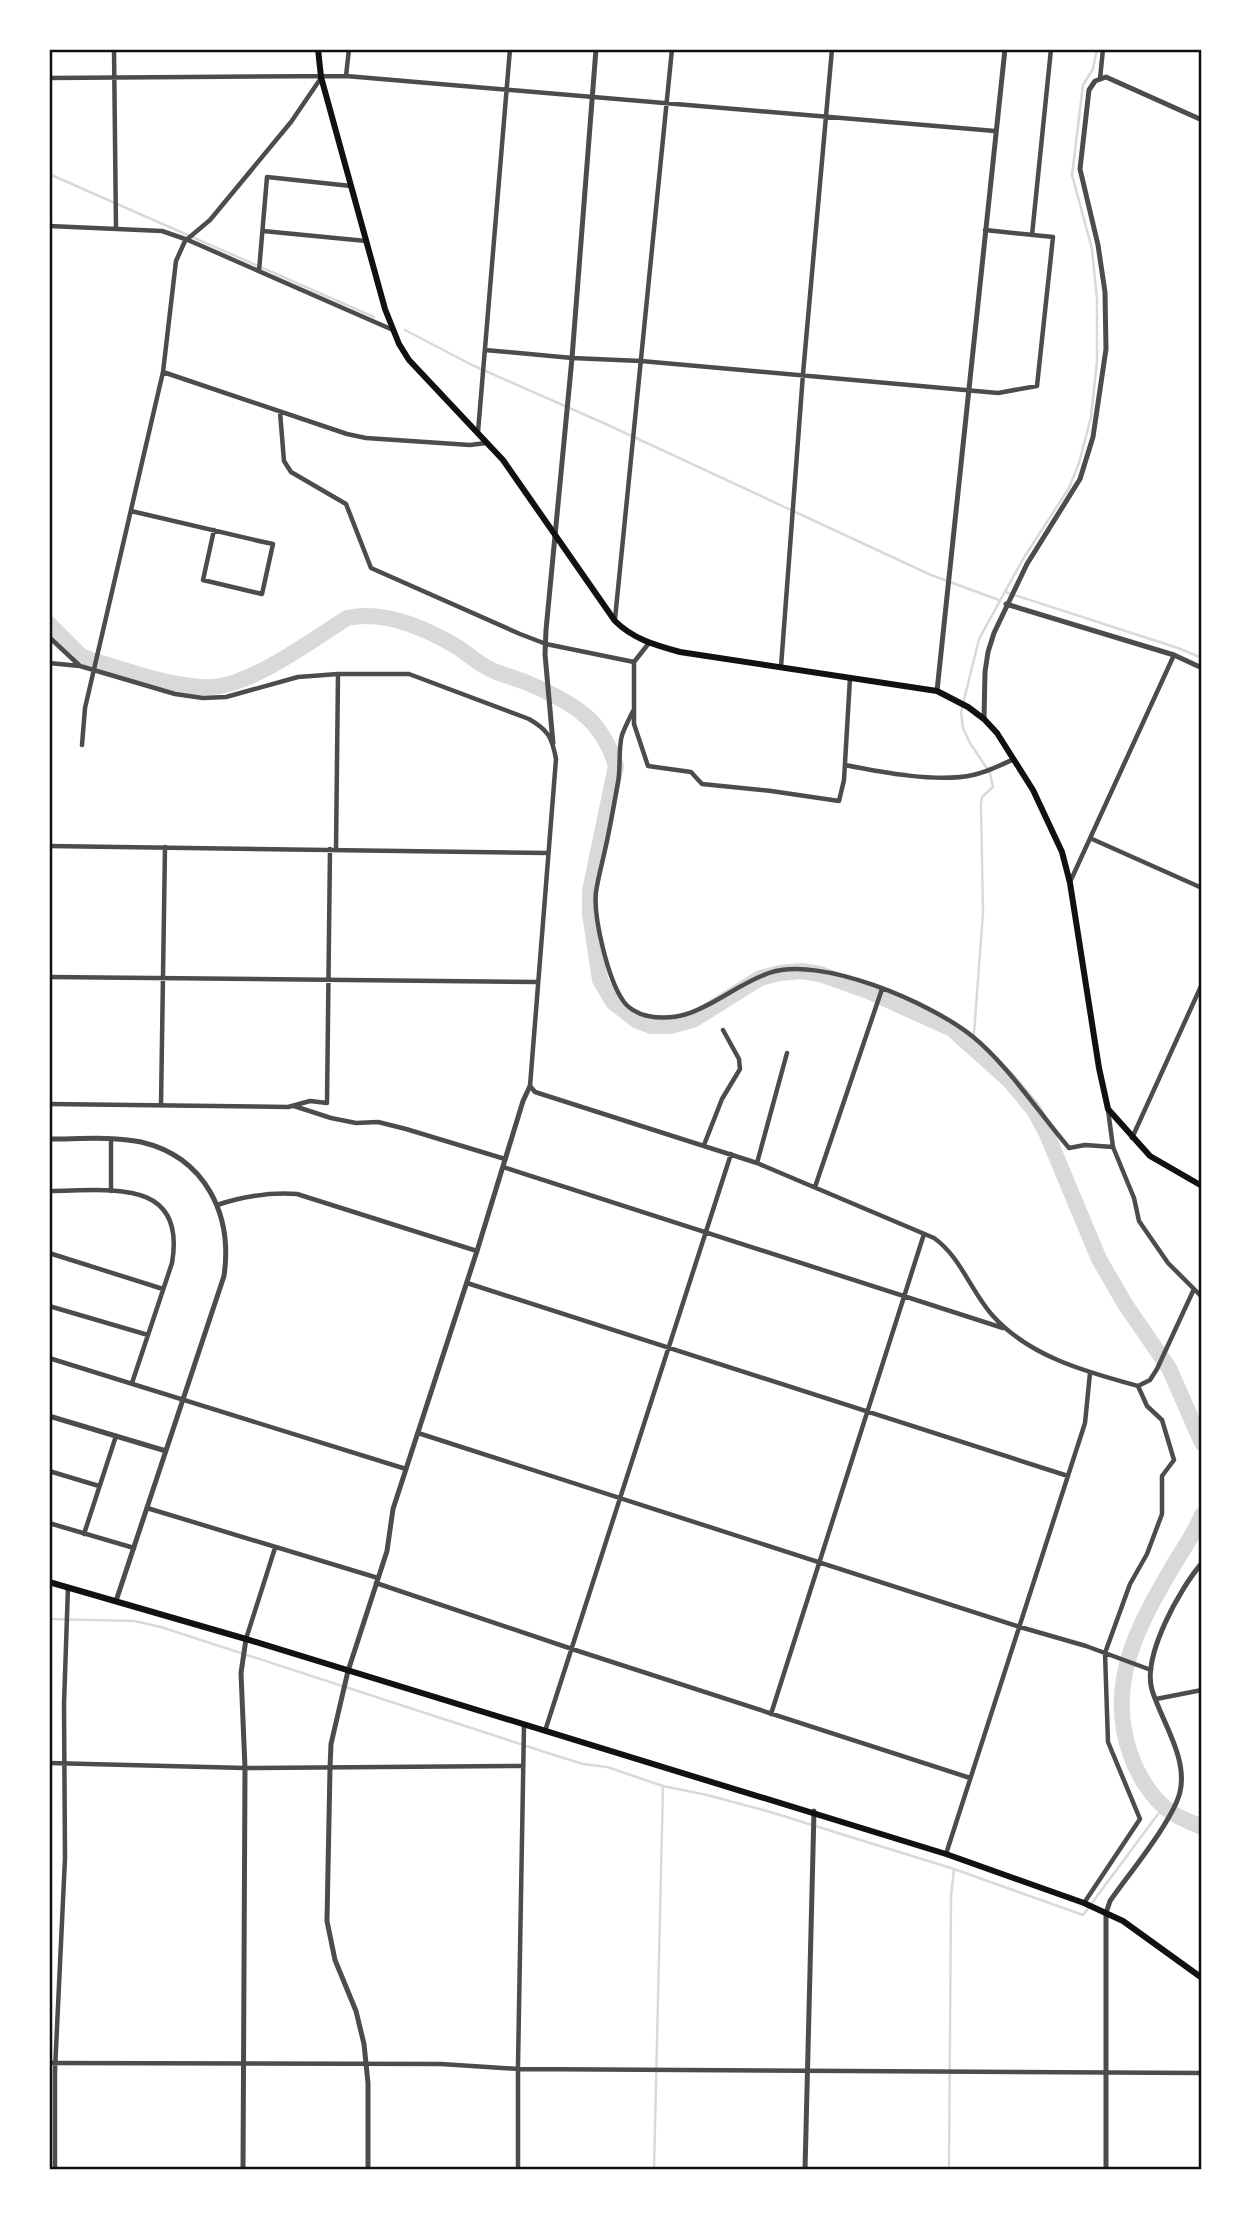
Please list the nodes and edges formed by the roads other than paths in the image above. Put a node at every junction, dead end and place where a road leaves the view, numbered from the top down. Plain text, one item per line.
1 (114, 49) edge
2 (318, 49) edge
3 (349, 49) edge
4 (510, 49) edge
5 (596, 49) edge
6 (673, 49) edge
7 (832, 49) edge
8 (1004, 49) edge
9 (1051, 49) edge
10 (1103, 49) edge
11 (346, 76) junction
12 (321, 77) junction
13 (49, 78) edge
14 (114, 78) junction
15 (1100, 79) junction
16 (507, 90) junction
17 (592, 98) junction
18 (668, 103) junction
19 (826, 116) junction
20 (1202, 120) edge
21 (995, 131) junction
22 (351, 186) junction
23 (49, 226) edge
24 (116, 229) junction
25 (985, 230) junction
26 (262, 231) junction
27 (1032, 235) junction
28 (188, 240) junction
29 (366, 241) junction
30 (259, 271) junction
31 (394, 330) junction
32 (485, 350) junction
33 (572, 358) junction
34 (641, 361) junction
35 (163, 372) junction
36 (803, 374) junction
37 (968, 390) junction
38 (280, 412) junction
39 (478, 434) junction
40 (486, 443) junction
41 (131, 511) junction
42 (214, 530) junction
43 (555, 536) junction
44 (1006, 604) junction
45 (615, 621) junction
46 (49, 636) edge
47 (649, 643) junction
48 (546, 644) junction
49 (1174, 655) junction
50 (634, 662) junction
51 (49, 663) edge
52 (80, 666) junction
53 (781, 667) junction
54 (1202, 668) edge
55 (94, 670) junction
56 (338, 674) junction
57 (850, 678) junction
58 (937, 691) junction
59 (633, 710) junction
60 (984, 719) junction
61 (553, 743) junction
62 (82, 745) dead end
63 (1015, 759) junction
64 (845, 765) junction
65 (1091, 839) junction
66 (49, 846) edge
67 (165, 847) junction
68 (333, 849) junction
69 (548, 853) junction
70 (1070, 883) junction
71 (1202, 888) edge
72 (49, 978) edge
73 (163, 979) junction
74 (328, 981) junction
75 (537, 982) junction
76 (1202, 984) edge
77 (882, 989) junction
78 (723, 1030) dead end
79 (787, 1053) dead end
80 (530, 1086) junction
81 (49, 1104) edge
82 (161, 1105) junction
83 (294, 1106) junction
84 (1108, 1109) junction
85 (1132, 1138) junction
86 (49, 1139) edge
87 (111, 1140) junction
88 (704, 1145) junction
89 (1113, 1147) junction
90 (732, 1154) junction
91 (505, 1158) junction
92 (757, 1163) junction
93 (503, 1167) junction
94 (1202, 1186) edge
95 (815, 1188) junction
96 (49, 1191) edge
97 (111, 1191) junction
98 (217, 1206) junction
99 (706, 1232) junction
100 (924, 1234) junction
101 (477, 1251) junction
102 (49, 1253) edge
103 (467, 1283) junction
104 (163, 1289) junction
105 (1194, 1289) junction
106 (905, 1296) junction
107 (1202, 1297) edge
108 (49, 1306) edge
109 (1007, 1329) junction
110 (148, 1335) junction
111 (669, 1346) junction
112 (49, 1358) edge
113 (1090, 1373) junction
114 (132, 1383) junction
115 (1138, 1386) junction
116 (184, 1398) junction
117 (868, 1412) junction
118 (49, 1416) edge
119 (418, 1433) junction
120 (116, 1436) junction
121 (166, 1451) junction
122 (406, 1469) junction
123 (49, 1471) edge
124 (1068, 1476) junction
125 (99, 1486) junction
126 (620, 1499) junction
127 (147, 1508) junction
128 (49, 1523) edge
129 (84, 1534) junction
130 (134, 1548) junction
131 (275, 1548) junction
132 (819, 1563) junction
133 (1202, 1563) edge
134 (377, 1581) junction
135 (49, 1582) edge
136 (68, 1587) junction
137 (117, 1601) junction
138 (1020, 1628) junction
139 (246, 1639) junction
140 (572, 1649) junction
141 (1105, 1653) junction
142 (1149, 1669) junction
143 (348, 1671) junction
144 (1202, 1690) edge
145 (1156, 1699) junction
146 (771, 1714) junction
147 (524, 1725) junction
148 (545, 1731) junction
149 (49, 1763) edge
150 (65, 1763) junction
151 (523, 1766) junction
152 (245, 1768) junction
153 (330, 1768) junction
154 (971, 1778) junction
155 (814, 1811) junction
156 (946, 1853) junction
157 (1084, 1903) junction
158 (1106, 1913) junction
159 (1202, 1978) edge
160 (49, 2063) edge
161 (56, 2063) junction
162 (244, 2063) junction
163 (367, 2064) junction
164 (518, 2068) junction
165 (807, 2071) junction
166 (1106, 2072) junction
167 (1202, 2073) edge
168 (55, 2170) edge
169 (243, 2170) edge
170 (368, 2170) edge
171 (518, 2170) edge
172 (805, 2170) edge
173 (1106, 2170) edge

1 - 14 street
2 - 12 main road
3 - 11 street
4 - 16 street
5 - 17 street
6 - 18 street
7 - 19 street
8 - 21 street
9 - 27 street
10 - 15 street
11 - 12 street
11 - 16 street
12 - 14 street
12 - 22 main road
12 - 28 street
13 - 14 street
14 - 24 street
15 - 20 street
15 - 44 street
16 - 17 street
16 - 32 street
17 - 18 street
17 - 33 street
18 - 19 street
18 - 34 street
19 - 21 street
19 - 36 street
21 - 25 street
22 - 26 street
22 - 29 main road
23 - 24 street
24 - 28 street
25 - 27 street
25 - 37 street
26 - 29 street
26 - 30 street
27 - 37 street
28 - 30 street
28 - 35 street
29 - 31 main road
30 - 31 street
31 - 39 main road
32 - 33 street
32 - 39 street
33 - 34 street
33 - 43 street
34 - 36 street
34 - 45 street
35 - 38 street
35 - 41 street
36 - 37 street
36 - 53 street
37 - 58 street
38 - 40 street
38 - 48 street
39 - 40 main road
40 - 43 main road
41 - 42 street
41 - 55 street
42 - 42 street
43 - 45 main road
43 - 48 street
44 - 49 street
44 - 60 street
45 - 47 main road
46 - 52 street
47 - 50 street
47 - 53 main road
48 - 50 street
48 - 61 street
49 - 54 street
49 - 65 street
50 - 59 street
51 - 52 street
52 - 55 street
53 - 57 main road
55 - 56 street
55 - 62 street
56 - 61 street
56 - 68 street
57 - 58 main road
57 - 64 street
58 - 60 main road
59 - 64 street
59 - 77 street
60 - 63 main road
61 - 69 street
63 - 64 street
63 - 70 main road
65 - 70 street
65 - 71 street
66 - 67 street
67 - 68 street
67 - 73 street
68 - 69 street
68 - 74 street
69 - 75 street
70 - 84 main road
72 - 73 street
73 - 74 street
73 - 82 street
74 - 75 street
74 - 83 street
75 - 80 street
76 - 85 street
77 - 89 street
77 - 95 street
78 - 88 street
79 - 92 street
80 - 88 street
80 - 91 street
81 - 82 street
82 - 83 street
83 - 91 street
84 - 85 main road
84 - 89 street
85 - 94 main road
86 - 87 street
87 - 97 street
87 - 98 street
88 - 90 street
89 - 105 street
90 - 92 street
90 - 99 street
91 - 93 street
92 - 95 street
93 - 99 street
93 - 101 street
95 - 100 street
96 - 97 street
97 - 104 street
98 - 101 street
98 - 116 street
99 - 106 street
99 - 111 street
100 - 106 street
100 - 109 street
101 - 103 street
102 - 104 street
103 - 111 street
103 - 119 street
104 - 110 street
105 - 107 street
105 - 115 street
106 - 109 street
106 - 117 street
108 - 110 street
109 - 113 street
110 - 114 street
111 - 117 street
111 - 126 street
112 - 114 street
113 - 115 street
113 - 124 street
114 - 116 street
115 - 141 street
116 - 121 street
116 - 122 street
117 - 124 street
117 - 132 street
118 - 120 street
119 - 122 street
119 - 126 street
120 - 121 street
120 - 125 street
121 - 127 street
122 - 134 street
123 - 125 street
124 - 138 street
125 - 129 street
126 - 132 street
126 - 140 street
127 - 130 street
127 - 131 street
128 - 129 street
129 - 130 street
130 - 137 street
131 - 134 street
131 - 139 street
132 - 138 street
132 - 146 street
133 - 142 street
134 - 140 street
134 - 143 street
135 - 136 main road
136 - 137 main road
136 - 150 street
137 - 139 main road
138 - 141 street
138 - 154 street
139 - 143 main road
139 - 152 street
140 - 146 street
140 - 148 street
141 - 142 street
141 - 157 street
142 - 145 street
143 - 147 main road
143 - 153 street
144 - 145 street
145 - 158 street
146 - 154 street
147 - 148 main road
147 - 151 street
148 - 155 main road
149 - 150 street
150 - 152 street
150 - 161 street
151 - 153 street
151 - 164 street
152 - 153 street
152 - 162 street
153 - 163 street
154 - 156 street
155 - 156 main road
155 - 165 street
156 - 157 main road
157 - 158 main road
158 - 159 main road
158 - 166 street
160 - 161 street
161 - 162 street
161 - 168 street
162 - 163 street
162 - 169 street
163 - 164 street
163 - 170 street
164 - 165 street
164 - 171 street
165 - 166 street
165 - 172 street
166 - 167 street
166 - 173 street

